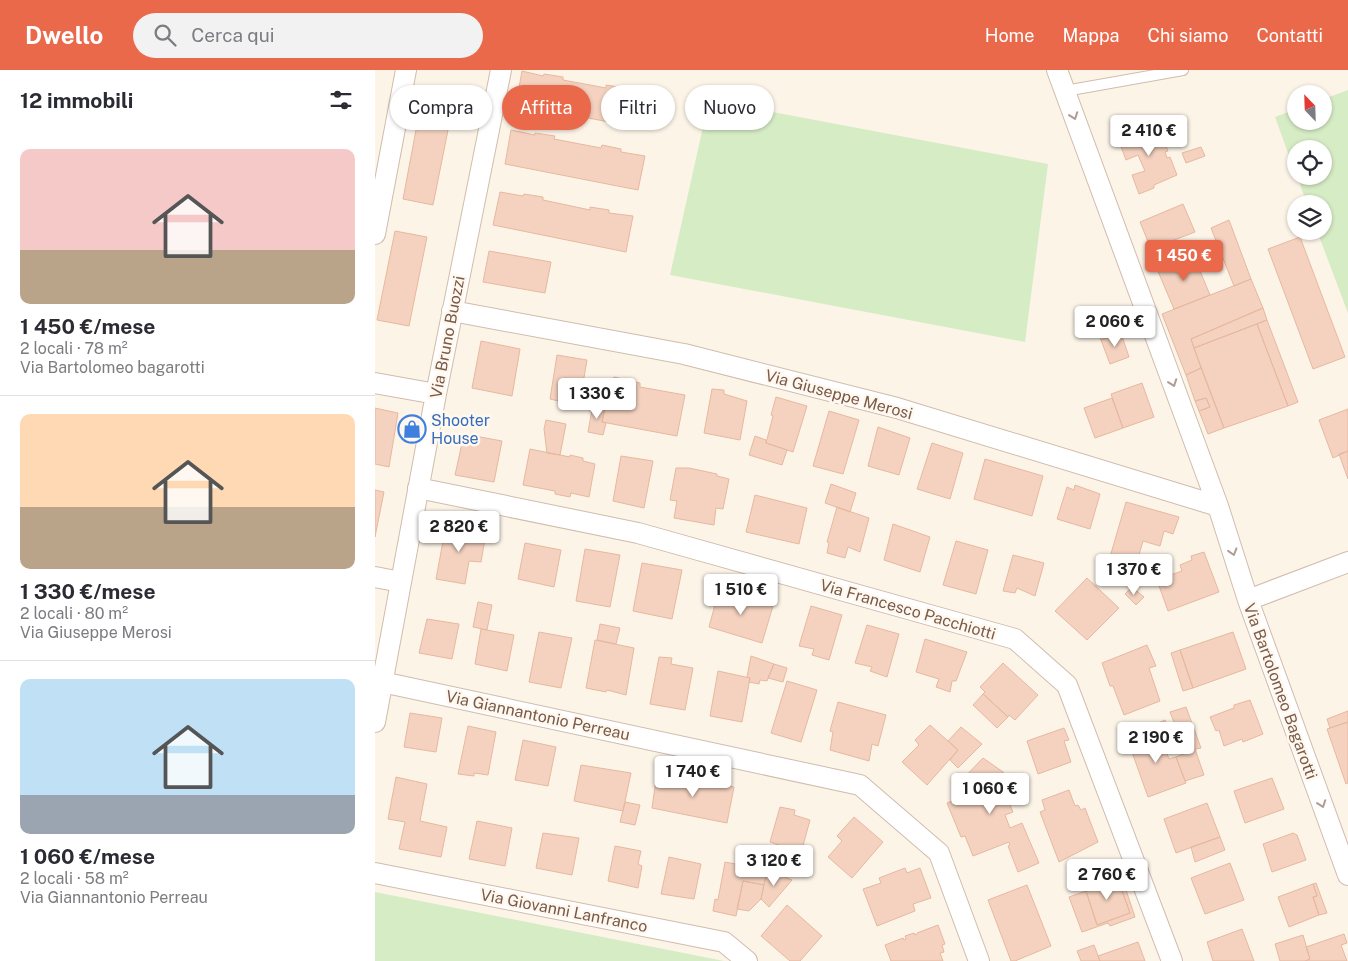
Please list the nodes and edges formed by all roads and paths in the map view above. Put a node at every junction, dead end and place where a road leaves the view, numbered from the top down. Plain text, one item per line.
1 (406, 70) edge
2 (501, 70) edge
3 (1057, 70) edge
4 (1183, 70) edge
5 (1065, 91) junction
6 (375, 234) edge
7 (453, 310) junction
8 (375, 383) edge
9 (435, 394) junction
10 (418, 488) junction
11 (1218, 506) junction
12 (1348, 562) edge
13 (375, 577) edge
14 (401, 582) junction
15 (1247, 600) junction
16 (382, 682) junction
17 (375, 722) edge
18 (375, 873) edge
19 (1348, 875) edge
20 (747, 961) edge
21 (979, 961) edge
22 (1172, 961) edge

1 - 6 street
2 - 7 street, Via Bruno Buozzi
3 - 5 street
4 - 5 lane
5 -> 11 street
7 - 9 street, Via Bruno Buozzi
7 - 11 street, Via Giuseppe Merosi
8 - 9 street
9 - 10 street, Via Bruno Buozzi
10 - 14 street, Via Bruno Buozzi
10 - 22 street, Via Francesco Pacchiotti
11 -> 15 street, Via Bartolomeo Bagarotti
12 - 15 street
13 - 14 street
14 - 16 street, Via Bruno Buozzi
15 -> 19 street, Via Bartolomeo Bagarotti
16 - 17 street, Via Bruno Buozzi
16 - 21 street, Via Giannantonio Perreau
18 - 20 street, Via Giovanni Lanfranco

